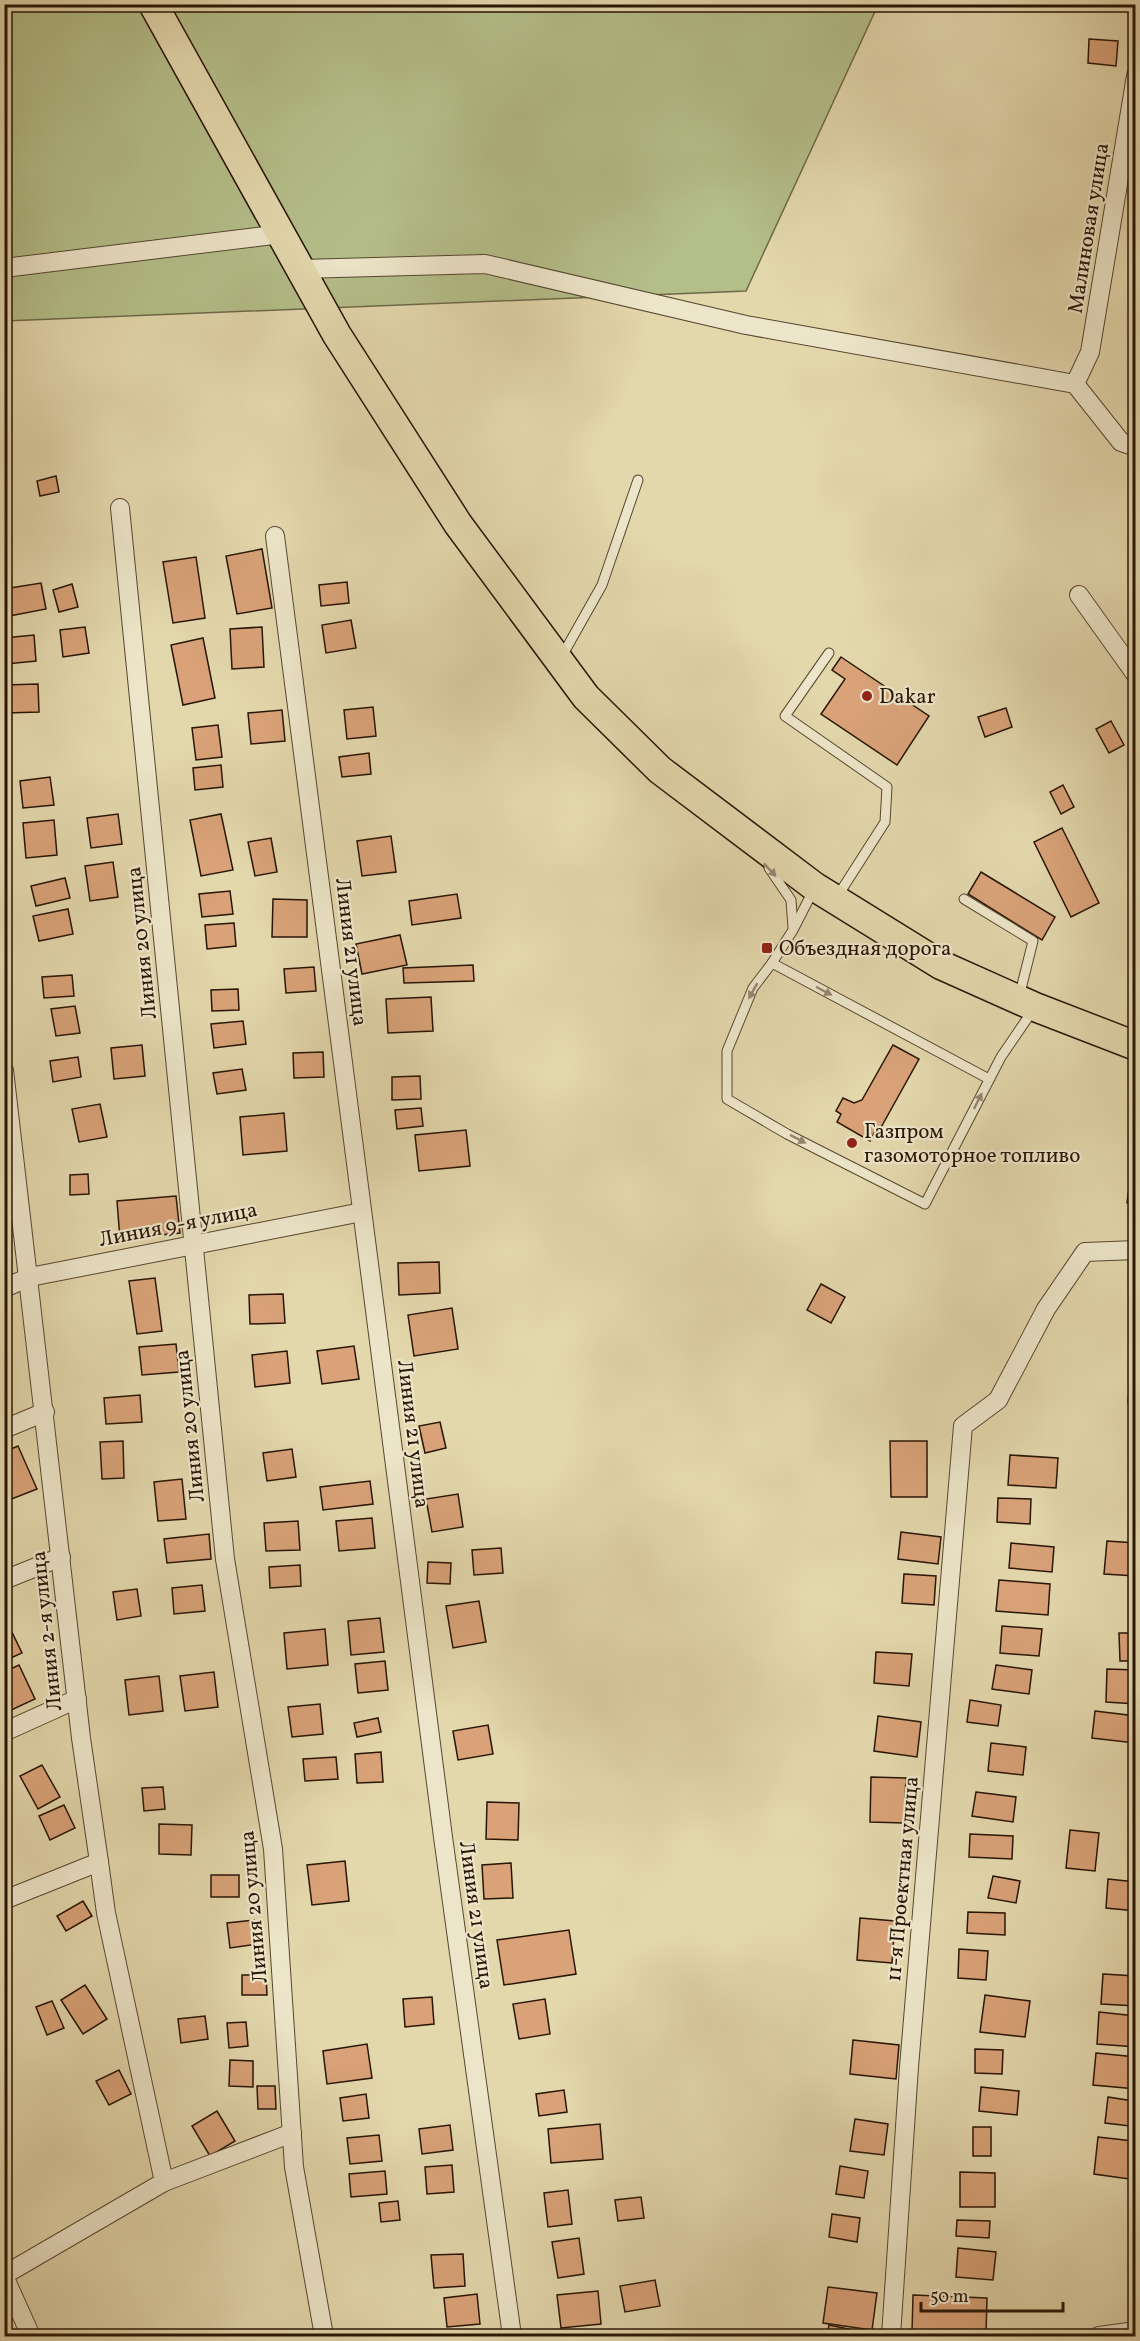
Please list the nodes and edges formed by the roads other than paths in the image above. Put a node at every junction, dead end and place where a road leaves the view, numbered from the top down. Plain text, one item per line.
1 (153, 4) edge
2 (1136, 76) edge
3 (281, 234) junction
4 (4, 268) edge
5 (301, 270) junction
6 (1075, 384) junction
7 (1136, 447) edge
8 (638, 480) dead end
9 (120, 508) dead end
10 (275, 536) dead end
11 (1078, 595) dead end
12 (829, 653) dead end
13 (560, 661) junction
14 (1136, 675) edge
15 (698, 800) junction
16 (825, 893) junction
17 (964, 899) dead end
18 (793, 930) junction
19 (772, 963) junction
20 (1027, 1003) junction
21 (1136, 1046) edge
22 (4, 1070) edge
23 (989, 1079) junction
24 (7, 1113) edge
25 (362, 1212) junction
26 (194, 1243) junction
27 (1136, 1250) edge
28 (30, 1277) junction
29 (4, 1288) edge
30 (45, 1412) junction
31 (4, 1429) edge
32 (61, 1557) junction
33 (4, 1580) edge
34 (77, 1699) junction
35 (4, 1732) edge
36 (99, 1862) junction
37 (4, 1900) edge
38 (292, 2133) junction
39 (164, 2182) junction
40 (4, 2275) edge
41 (1136, 2331) edge
42 (31, 2337) edge
43 (324, 2337) edge
44 (512, 2337) edge
45 (891, 2337) edge
46 (1099, 2337) edge

1 - 3 main road
2 - 6 street, Малиновая улица
3 - 4 street
3 - 5 main road
5 - 6 street
5 - 13 main road
6 - 7 street
8 - 13 lane
9 - 26 street, Линия 20 улица
10 - 25 street, Линия 21 улица
11 - 14 street
12 - 16 lane
13 - 15 main road
15 - 16 main road
15 -> 18 lane
16 - 18 lane
16 - 20 main road
17 - 20 lane
18 - 19 lane
19 -> 23 lane
19 -> 23 lane
20 - 21 main road
20 - 23 lane
22 - 24 street, Линия 2-я улица
24 - 28 street, Линия 2-я улица
25 - 26 street, Линия 9-я улица
25 - 44 street, Линия 21 улица
26 - 28 street, Линия 9-я улица
26 - 38 street, Линия 20 улица
27 - 45 street, 11-я Проектная улица
28 - 29 street, Линия 9-я улица
28 - 30 street, Линия 2-я улица
30 - 31 street
30 - 32 street, Линия 2-я улица
32 - 33 street
32 - 34 street, Линия 2-я улица
34 - 35 street
34 - 36 street, Линия 2-я улица
36 - 37 street
36 - 39 street, Линия 2-я улица
38 - 39 street
38 - 43 street, Линия 20 улица
39 - 40 street
40 - 42 street
41 - 46 street

